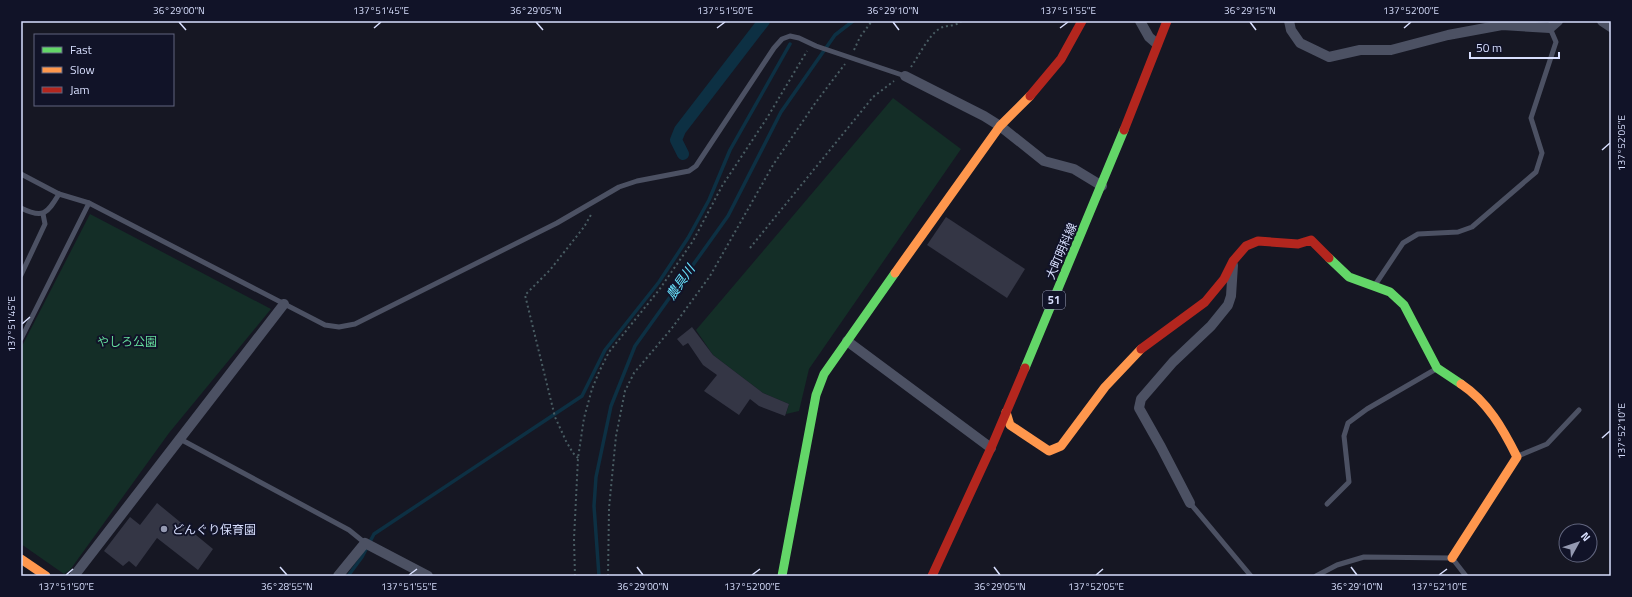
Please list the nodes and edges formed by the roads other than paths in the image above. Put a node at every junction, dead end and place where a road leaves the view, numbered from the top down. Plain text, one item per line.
1 (1082, 21) edge
2 (1140, 21) edge
3 (1167, 21) edge
4 (1289, 21) edge
5 (1558, 21) edge
6 (1602, 21) edge
7 (1611, 27) edge
8 (1550, 28) junction
9 (1157, 44) junction
10 (906, 76) joint
11 (1000, 126) junction
12 (21, 174) edge
13 (1102, 186) junction
14 (60, 194) junction
15 (89, 203) junction
16 (21, 208) edge
17 (43, 214) junction
18 (1233, 261) junction
19 (21, 275) edge
20 (1375, 286) junction
21 (284, 304) junction
22 (21, 339) edge
23 (847, 341) junction
24 (1437, 368) junction
25 (1579, 410) dead end
26 (1006, 412) junction
27 (180, 439) junction
28 (991, 448) junction
29 (1517, 457) junction
30 (1190, 503) joint
31 (1327, 504) dead end
32 (365, 542) junction
33 (1452, 558) junction
34 (21, 559) edge
35 (46, 576) edge
36 (74, 576) edge
37 (338, 576) edge
38 (428, 576) edge
39 (782, 576) edge
40 (932, 576) edge
41 (1251, 576) edge
42 (1316, 576) edge
43 (1466, 576) edge

1 - 11 street
2 - 9 street
3 - 9 street, 大町明科線 / 51
4 - 8 street
5 - 8 street
6 - 7 street
8 - 20 lane
9 - 13 street, 大町明科線 / 51
10 - 11 street
10 - 21 lane
11 - 13 street
11 - 23 street
12 - 14 lane
13 - 26 street, 大町明科線 / 51
14 - 15 lane
14 - 17 lane
15 - 21 lane
15 - 22 lane
16 - 17 lane
17 - 19 lane
18 - 20 street
18 - 26 street
18 - 30 street
20 - 24 street
21 - 27 street
23 - 28 street
23 - 39 street
24 - 29 street
24 - 31 lane
25 - 29 lane
26 - 28 street, 大町明科線 / 51
27 - 32 lane
27 - 36 street
28 - 40 street, 大町明科線 / 51
29 - 33 street
30 - 41 lane
32 - 37 street
32 - 38 street
33 - 42 lane
33 - 43 lane
34 - 35 street

